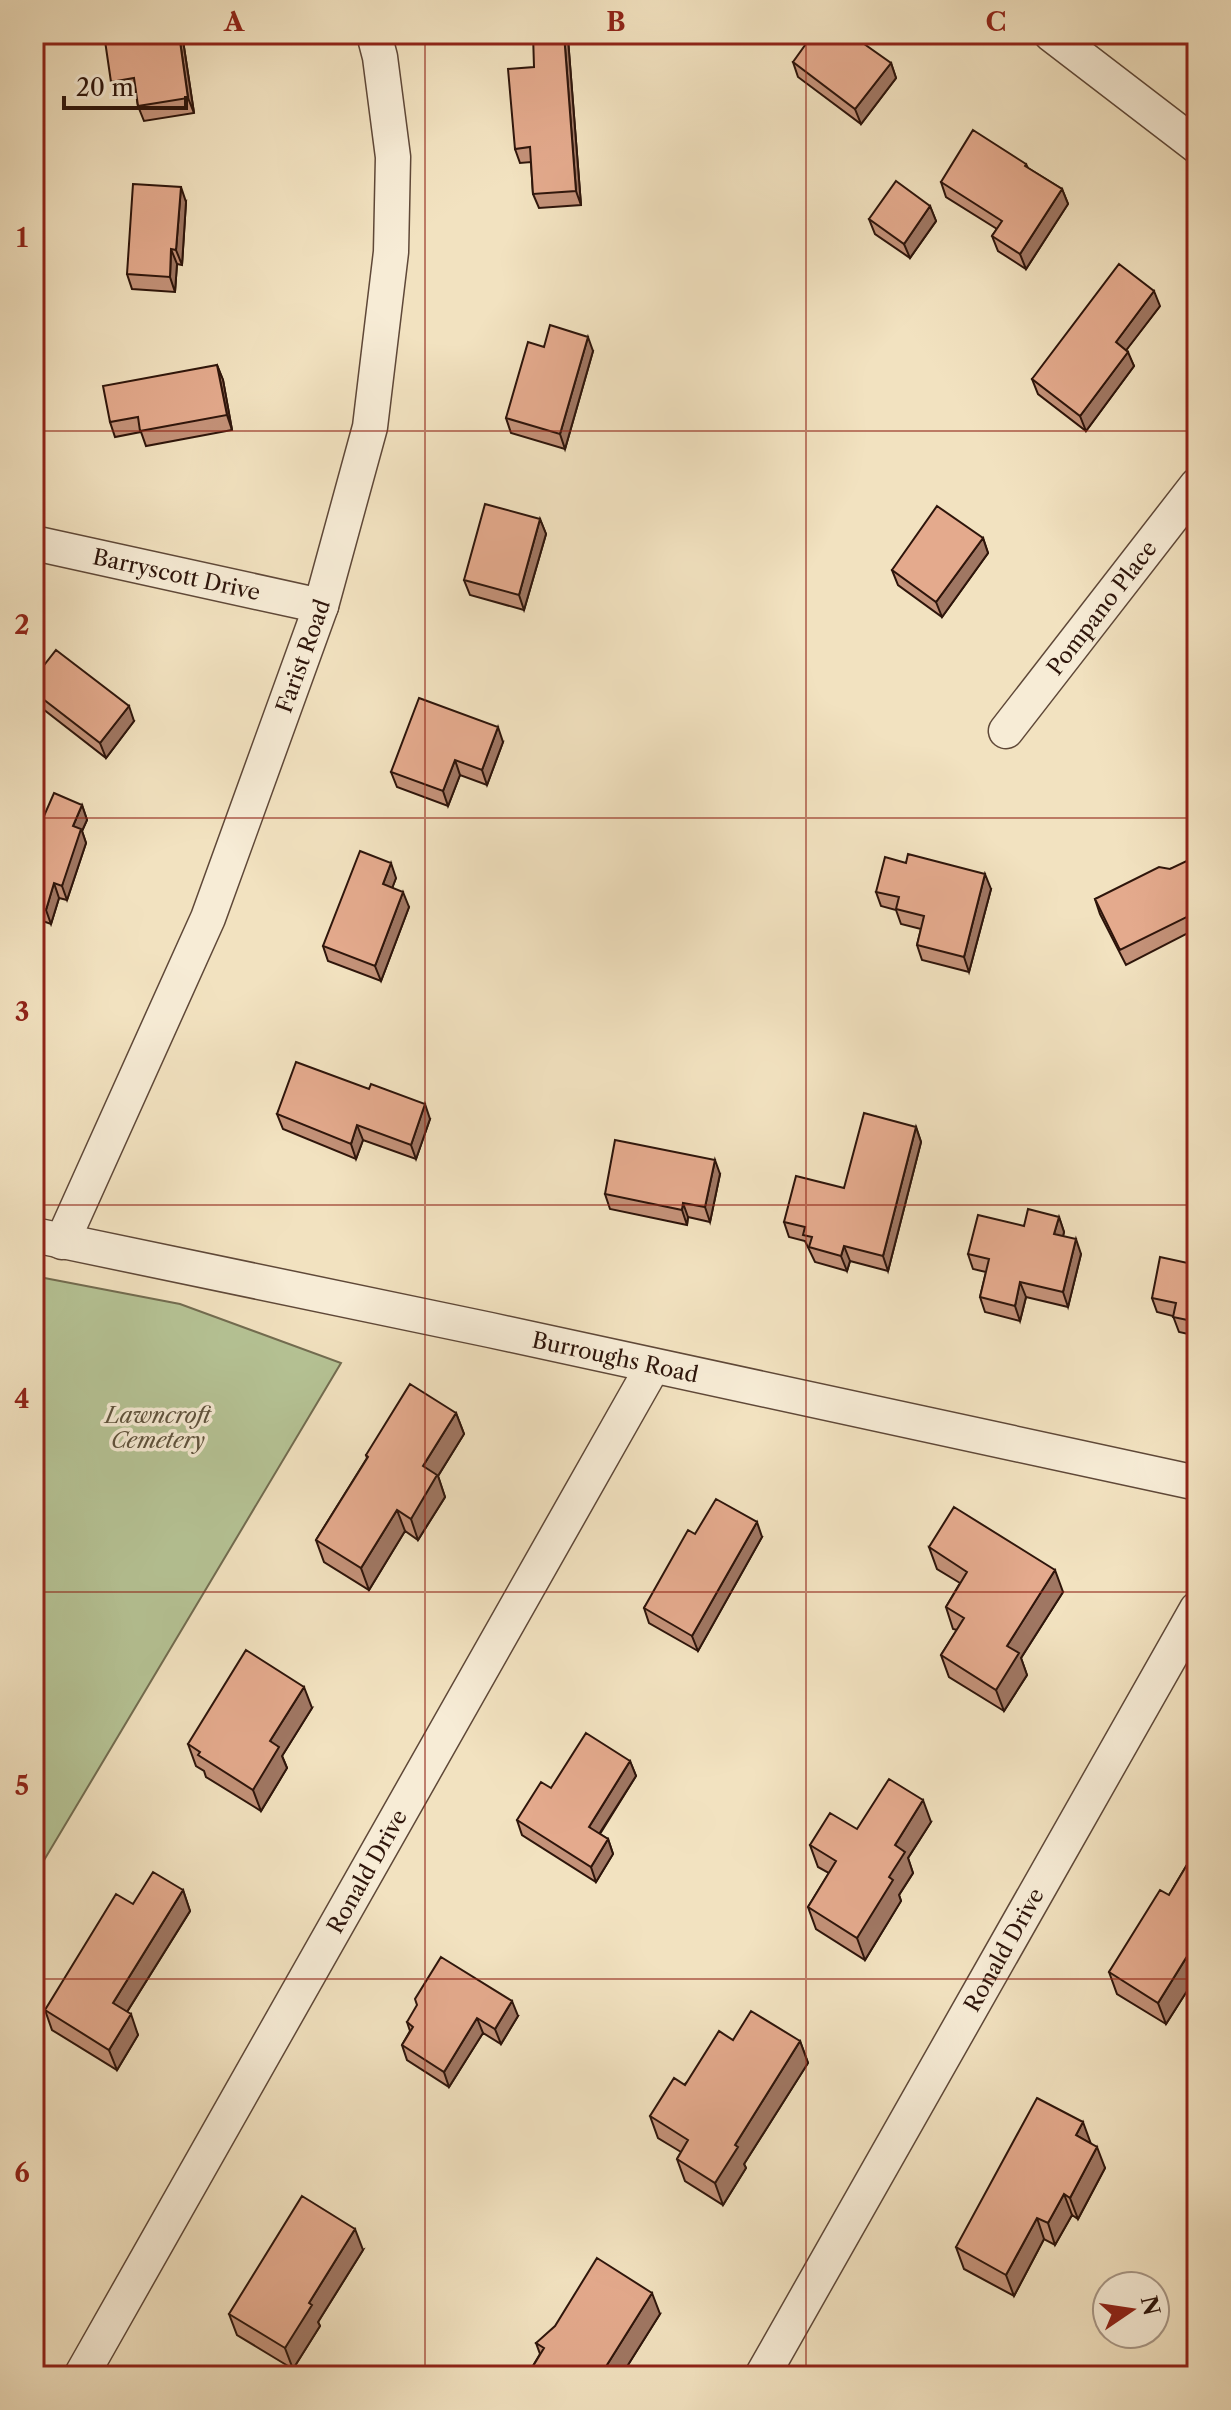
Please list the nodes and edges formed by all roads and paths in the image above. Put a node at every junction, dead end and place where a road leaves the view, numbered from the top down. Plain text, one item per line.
1 (374, 34) edge
2 (1051, 34) edge
3 (1197, 146) edge
4 (1197, 485) edge
5 (34, 543) edge
6 (321, 606) junction
7 (1006, 731) dead end
8 (48, 1238) edge
9 (653, 1366) junction
10 (1197, 1483) edge
11 (1197, 1609) edge
12 (81, 2376) edge
13 (762, 2376) edge

1 - 6 street, Farist Road
2 - 3 street
4 - 7 street, Pompano Place
5 - 6 street, Barryscott Drive
6 - 8 street, Farist Road
8 - 9 street, Burroughs Road
9 - 10 street, Burroughs Road
9 - 12 street, Ronald Drive
11 - 13 street, Ronald Drive

